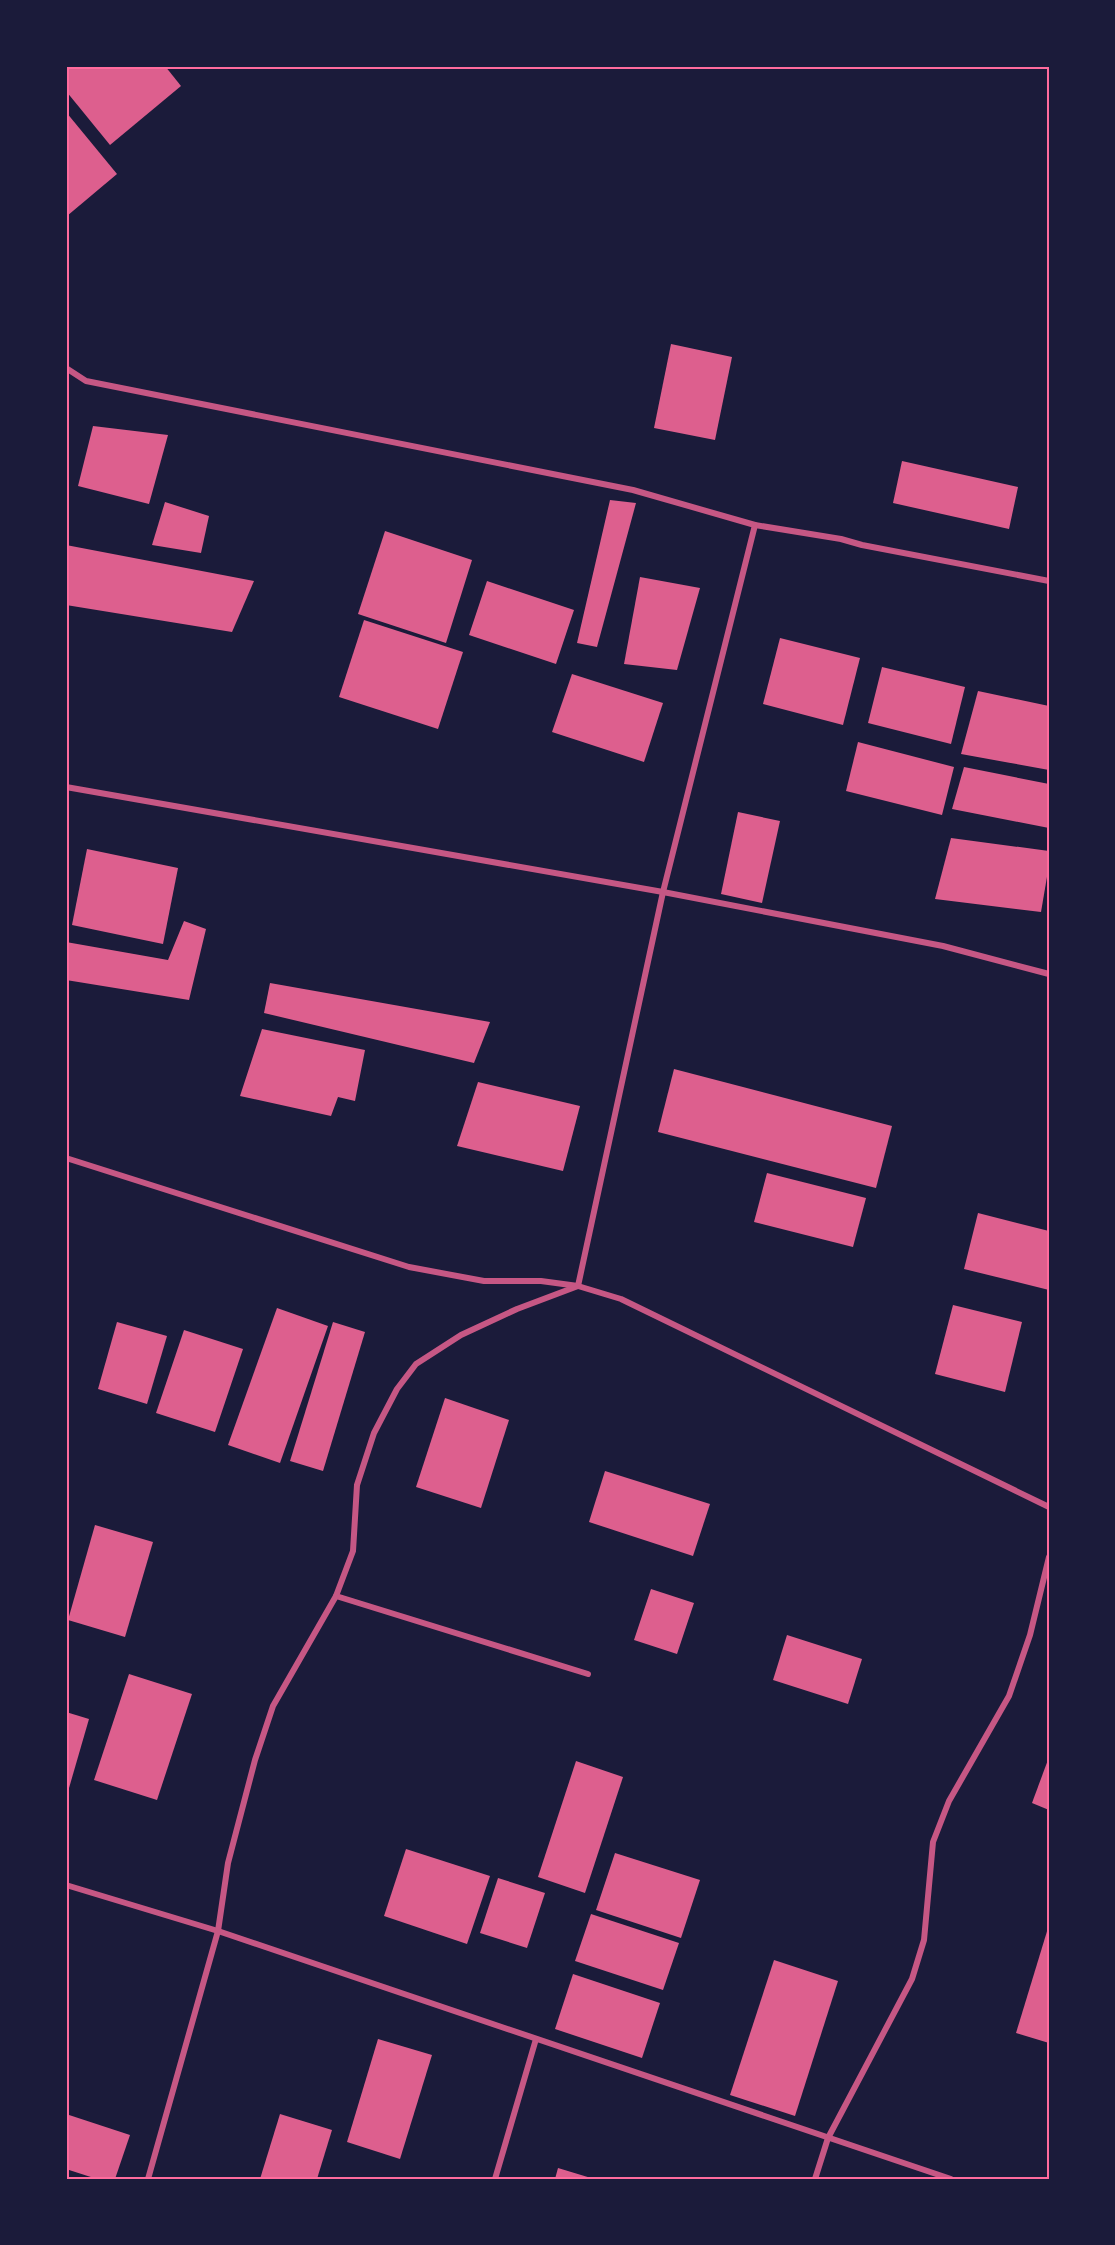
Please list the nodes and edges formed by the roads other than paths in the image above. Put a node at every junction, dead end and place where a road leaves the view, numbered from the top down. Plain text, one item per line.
1 (66, 368) edge
2 (756, 525) junction
3 (1049, 581) edge
4 (66, 787) edge
5 (663, 892) junction
6 (1049, 974) edge
7 (66, 1158) edge
8 (578, 1286) junction
9 (1049, 1507) edge
10 (1049, 1557) edge
11 (336, 1596) junction
12 (588, 1674) dead end
13 (66, 1885) edge
14 (218, 1931) junction
15 (536, 2039) junction
16 (828, 2138) junction
17 (148, 2179) edge
18 (495, 2179) edge
19 (815, 2179) edge
20 (951, 2179) edge

1 - 2 street
2 - 3 street
2 - 5 street
4 - 5 street
5 - 6 street
5 - 8 street
7 - 8 street
8 - 9 street
8 - 11 street
10 - 16 street
11 - 12 street
11 - 14 street
13 - 14 street
14 - 15 street
14 - 17 street
15 - 16 street
15 - 18 street
16 - 19 street
16 - 20 street

